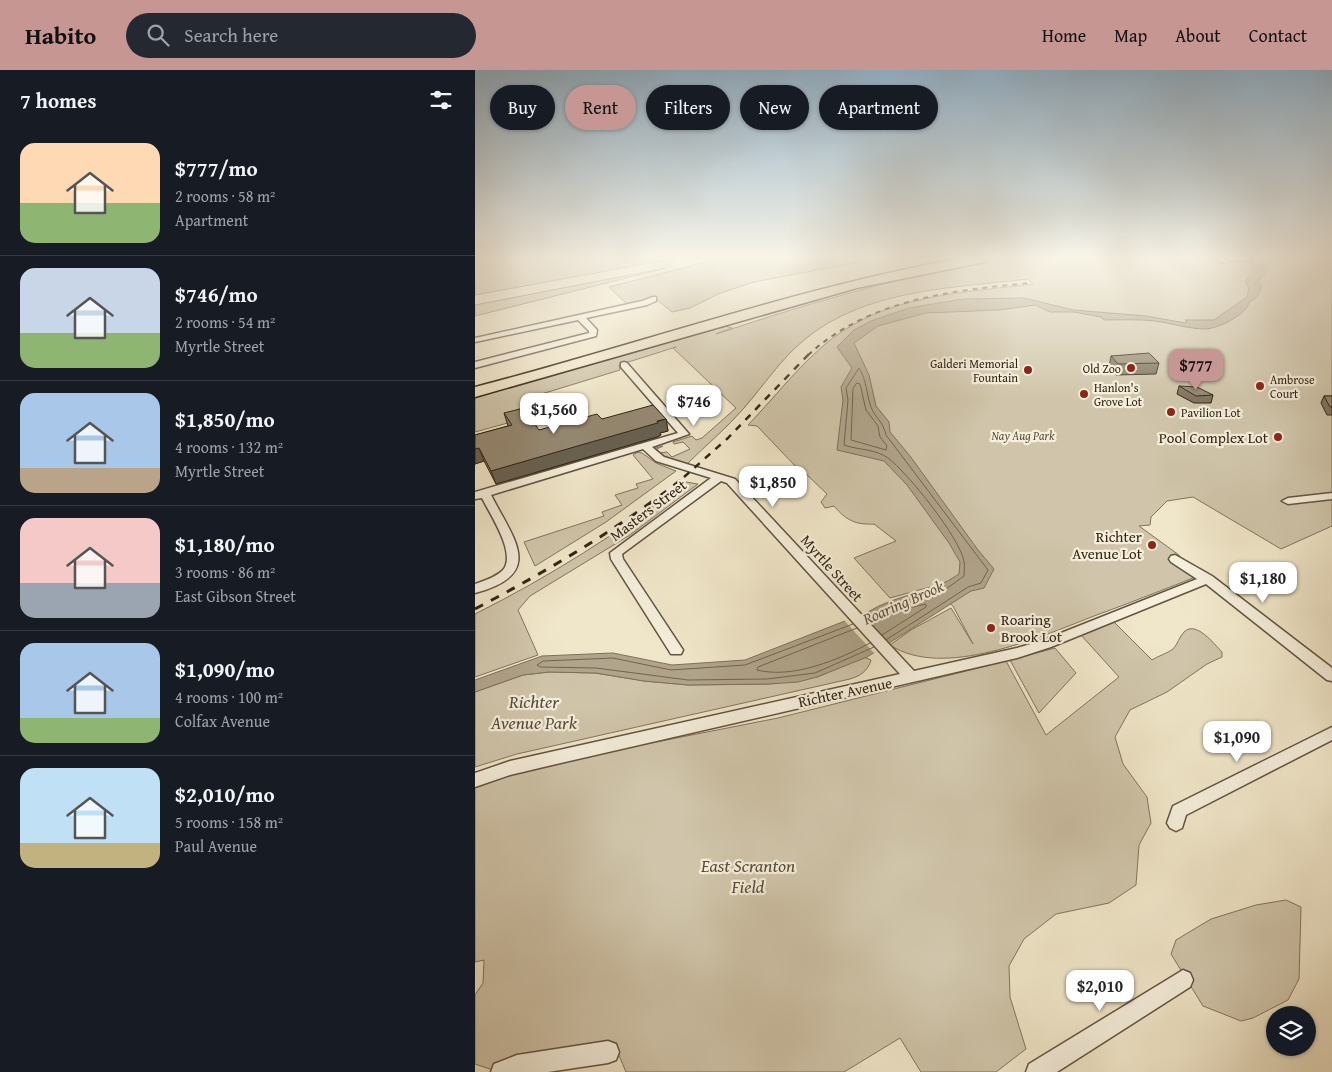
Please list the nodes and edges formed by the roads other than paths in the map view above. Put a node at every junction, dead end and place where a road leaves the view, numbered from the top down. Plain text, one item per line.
1 (636, 305) edge
2 (746, 305) edge
3 (777, 305) edge
4 (580, 317) junction
5 (475, 340) edge
6 (475, 364) edge
7 (623, 365) dead end
8 (475, 381) edge
9 (475, 392) edge
10 (645, 446) junction
11 (719, 477) junction
12 (480, 494) edge
13 (1332, 496) edge
14 (1288, 501) dead end
15 (1175, 559) dead end
16 (1208, 579) junction
17 (475, 589) edge
18 (676, 650) dead end
19 (1332, 676) edge
20 (912, 678) junction
21 (1332, 734) edge
22 (475, 780) edge
23 (1176, 823) dead end
24 (1183, 980) dead end
25 (608, 1052) dead end
26 (502, 1072) edge
27 (1037, 1072) edge

1 - 4 street
2 - 8 highway
3 - 9 highway
4 - 5 street
4 - 6 street
7 - 10 street
10 - 11 street, Myrtle Street
10 - 12 street
11 - 18 street, Masters Street
11 - 20 street, Myrtle Street
12 - 17 street
13 - 14 street
15 - 16 street
16 - 19 street
16 - 20 street, Richter Avenue
20 - 22 street, Richter Avenue
21 - 23 street
24 - 27 street
25 - 26 street

